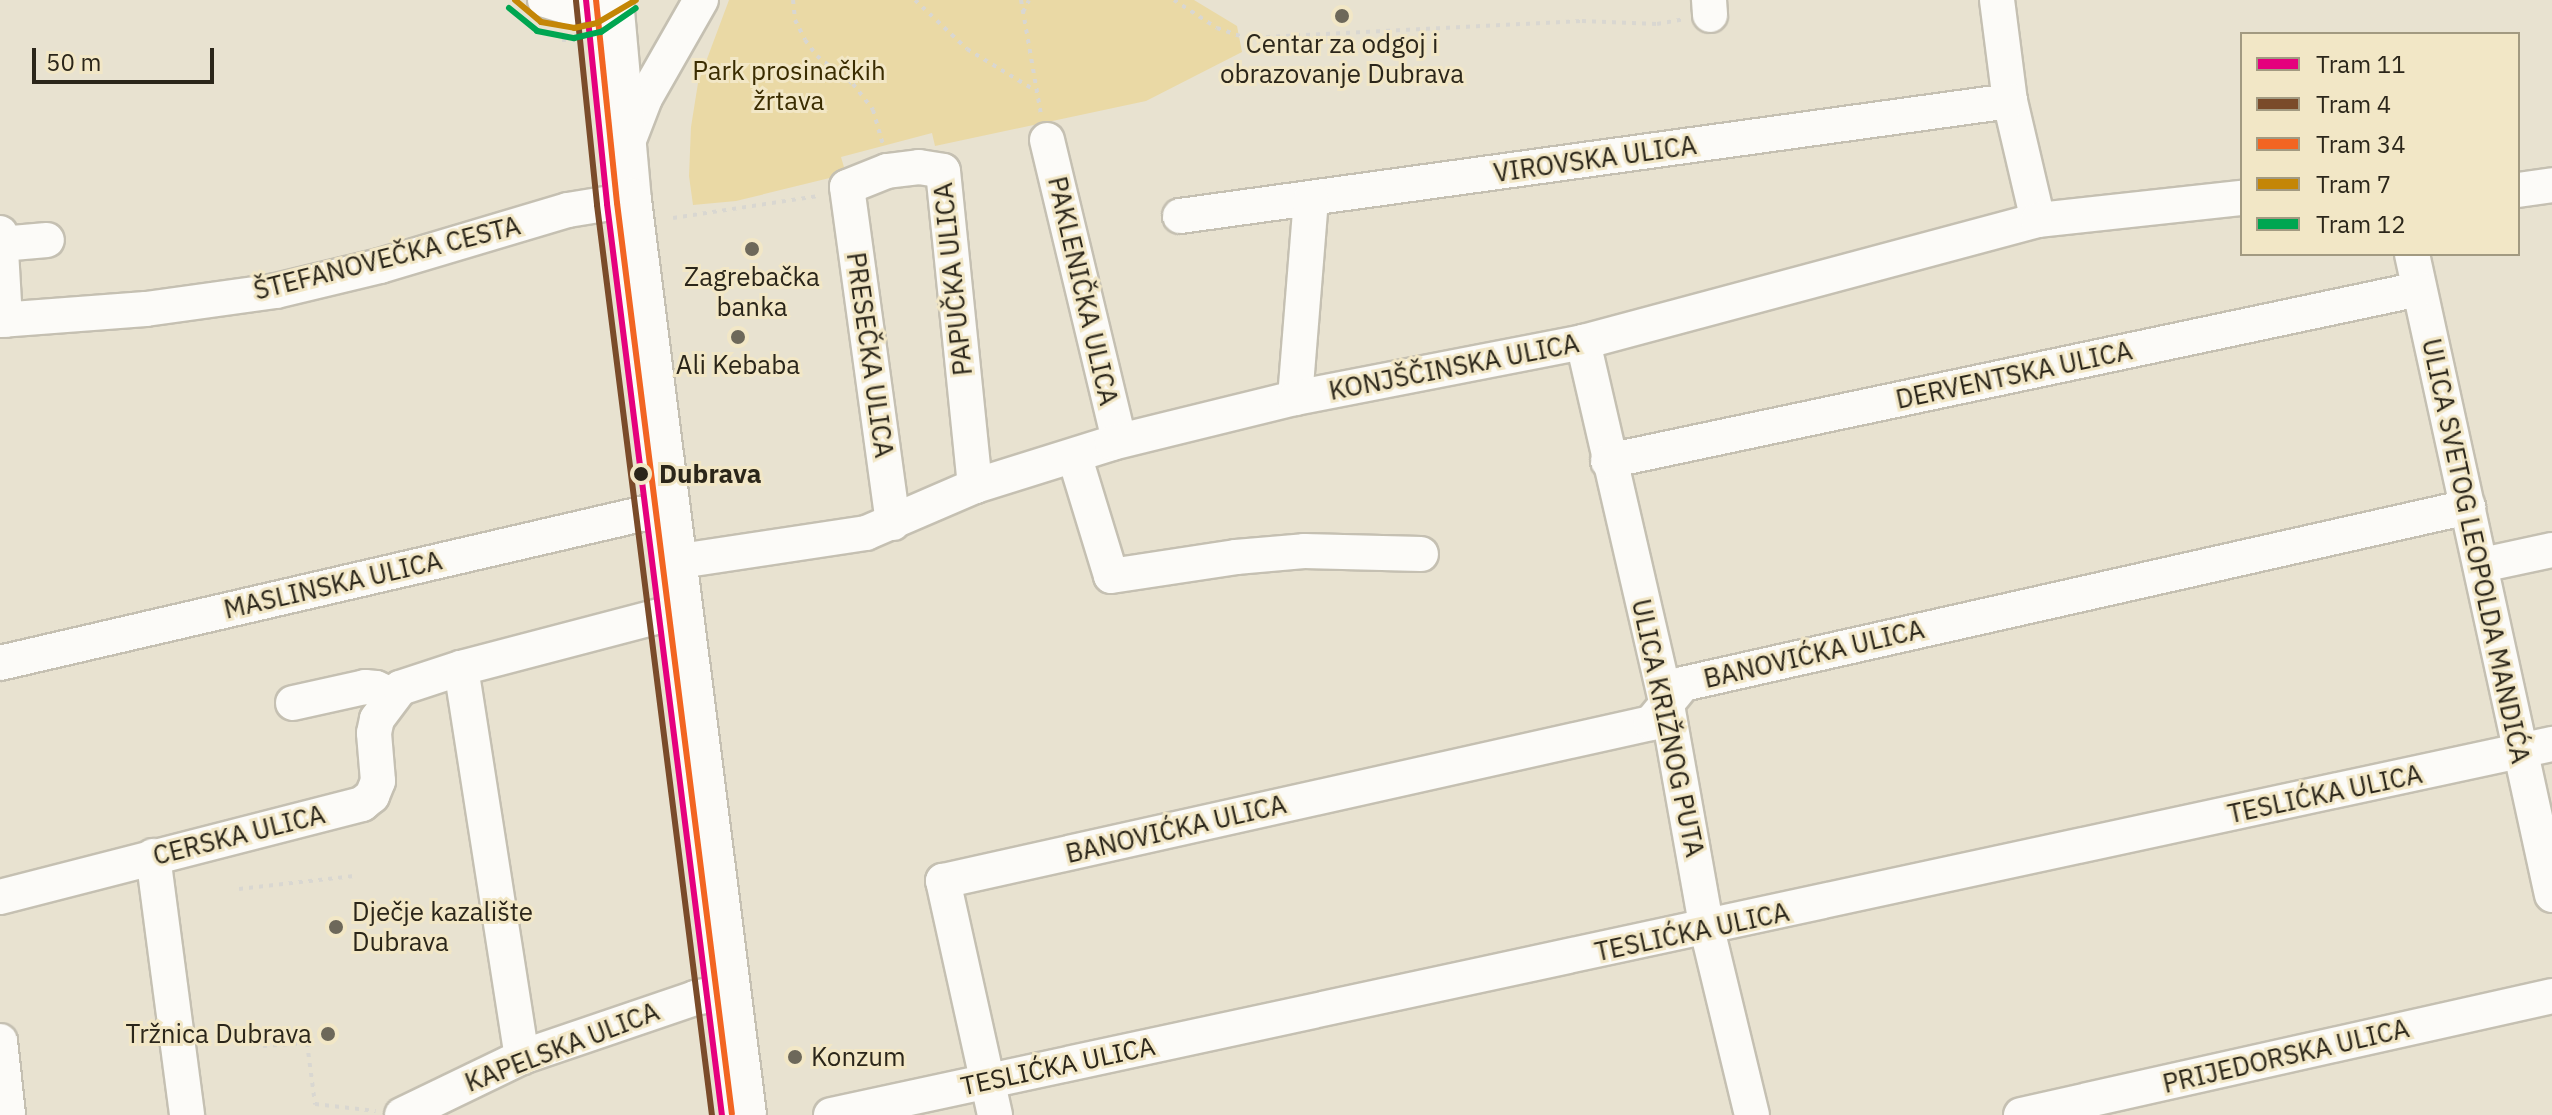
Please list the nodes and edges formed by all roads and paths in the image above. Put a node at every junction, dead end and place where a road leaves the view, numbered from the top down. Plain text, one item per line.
1 (545, 0) edge
2 (599, 0) edge
3 (611, 0) edge
4 (701, 0) edge
5 (793, 0) edge
6 (915, 0) edge
7 (1021, 0) edge
8 (1029, 0) edge
9 (1174, 0) edge
10 (1997, 0) edge
11 (1710, 7) edge
12 (1023, 12) junction
13 (562, 40) dead end
14 (575, 40) dead end
15 (1036, 91) junction
16 (2010, 101) junction
17 (1047, 140) joint
18 (625, 153) junction
19 (887, 171) junction
20 (2552, 185) edge
21 (847, 187) junction
22 (2520, 190) edge
23 (2240, 198) edge
24 (1311, 199) junction
25 (629, 200) junction
26 (1180, 216) dead end
27 (673, 218) dead end
28 (2038, 220) junction
29 (0, 233) edge
30 (47, 240) dead end
31 (1, 244) edge
32 (2412, 256) edge
33 (2419, 289) junction
34 (2, 320) edge
35 (1583, 342) junction
36 (1295, 398) junction
37 (1119, 441) junction
38 (1075, 458) junction
39 (1608, 461) junction
40 (975, 486) junction
41 (2468, 507) junction
42 (667, 508) junction
43 (893, 523) junction
44 (2552, 550) edge
45 (1421, 554) dead end
46 (674, 562) junction
47 (2482, 565) junction
48 (679, 605) junction
49 (0, 663) edge
50 (461, 668) junction
51 (392, 695) junction
52 (293, 703) dead end
53 (1667, 705) junction
54 (2536, 748) edge
55 (153, 856) junction
56 (354, 876) dead end
57 (239, 889) dead end
58 (2552, 895) edge
59 (0, 897) edge
60 (1707, 929) junction
61 (727, 991) junction
62 (2552, 996) edge
63 (0, 1041) edge
64 (263, 1046) dead end
65 (522, 1057) junction
66 (987, 1081) junction
67 (8, 1115) edge
68 (187, 1115) edge
69 (402, 1115) edge
70 (744, 1115) edge
71 (831, 1115) edge
72 (995, 1115) edge
73 (1752, 1115) edge
74 (2021, 1115) edge

1 - 2 street
3 - 18 main road
4 - 18 street
5 - 19 path
6 - 15 path
7 - 12 path
8 - 12 path
9 - 11 path
10 - 16 street
12 - 15 path
13 - 14 path
15 - 17 path
16 - 24 street, VIROVSKA ULICA
16 - 28 street
17 - 37 street, PAKLENIČKA ULICA
18 - 25 main road
19 - 21 street, PAPUČKA ULICA
19 - 40 street, PAPUČKA ULICA
20 - 22 street
21 - 27 path
21 - 43 street, PRESEČKA ULICA
23 - 28 street, KONJŠČINSKA ULICA
24 - 26 street, VIROVSKA ULICA
24 - 36 street
25 - 34 street, ŠTEFANOVEČKA CESTA
25 - 42 main road
28 - 35 street, KONJŠČINSKA ULICA
29 - 31 street
30 - 31 street
31 - 34 street
32 - 33 street, ULICA SVETOG LEOPOLDA MANDIĆA
33 - 39 street, DERVENTSKA ULICA
33 - 41 street, ULICA SVETOG LEOPOLDA MANDIĆA
35 - 36 street, KONJŠČINSKA ULICA
35 - 39 street, ULICA KRIŽNOG PUTA
36 - 37 street, KONJŠČINSKA ULICA
37 - 38 street, KONJŠČINSKA ULICA
38 - 40 street, KONJŠČINSKA ULICA
38 - 45 street
39 - 53 street, ULICA KRIŽNOG PUTA
40 - 43 street, KONJŠČINSKA ULICA
41 - 47 street, ULICA SVETOG LEOPOLDA MANDIĆA
41 - 53 street, BANOVIĆKA ULICA
42 - 46 main road
42 - 49 street, MASLINSKA ULICA
43 - 46 street, KONJŠČINSKA ULICA
44 - 47 street
46 - 48 main road
47 - 54 street, ULICA SVETOG LEOPOLDA MANDIĆA
48 - 50 street
48 - 61 main road
50 - 51 street
50 - 65 street
51 - 52 street
51 - 55 street, CERSKA ULICA
53 - 60 street, ULICA KRIŽNOG PUTA
53 - 66 street, BANOVIĆKA ULICA
54 - 58 street, ULICA SVETOG LEOPOLDA MANDIĆA
54 - 60 street, TESLIĆKA ULICA
55 - 59 street, CERSKA ULICA
55 - 68 street
56 - 57 path
60 - 66 street, TESLIĆKA ULICA
60 - 73 street, ULICA KRIŽNOG PUTA
61 - 65 street, KAPELSKA ULICA
61 - 70 main road
62 - 74 street, PRIJEDORSKA ULICA
63 - 67 street
64 - 69 path
65 - 69 street, KAPELSKA ULICA
66 - 71 street, TESLIĆKA ULICA
66 - 72 street

